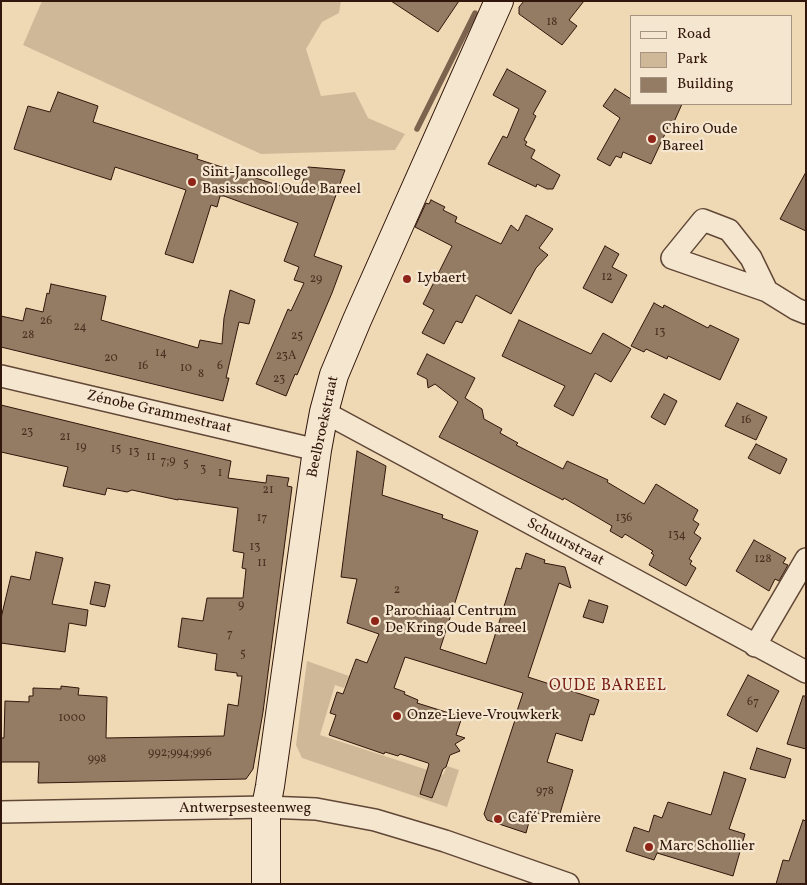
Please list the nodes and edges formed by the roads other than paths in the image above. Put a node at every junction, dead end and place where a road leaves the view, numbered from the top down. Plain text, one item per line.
1 (499, 1) edge
2 (767, 291) dead end
3 (806, 313) edge
4 (1, 376) edge
5 (324, 412) junction
6 (317, 450) junction
7 (806, 559) edge
8 (755, 646) junction
9 (806, 672) edge
10 (266, 807) junction
11 (1, 812) edge
12 (266, 884) edge
13 (568, 884) edge

1 - 5 street, Beelbroekstraat
2 - 3 street
4 - 6 street, Zénobe Grammestraat
5 - 6 street, Beelbroekstraat
5 - 8 street, Schuurstraat
6 - 10 street, Beelbroekstraat
7 - 8 street
8 - 9 street, Schuurstraat
10 - 11 street, Antwerpsesteenweg
10 - 12 street, Beelbroekstraat
10 - 13 street, Antwerpsesteenweg

